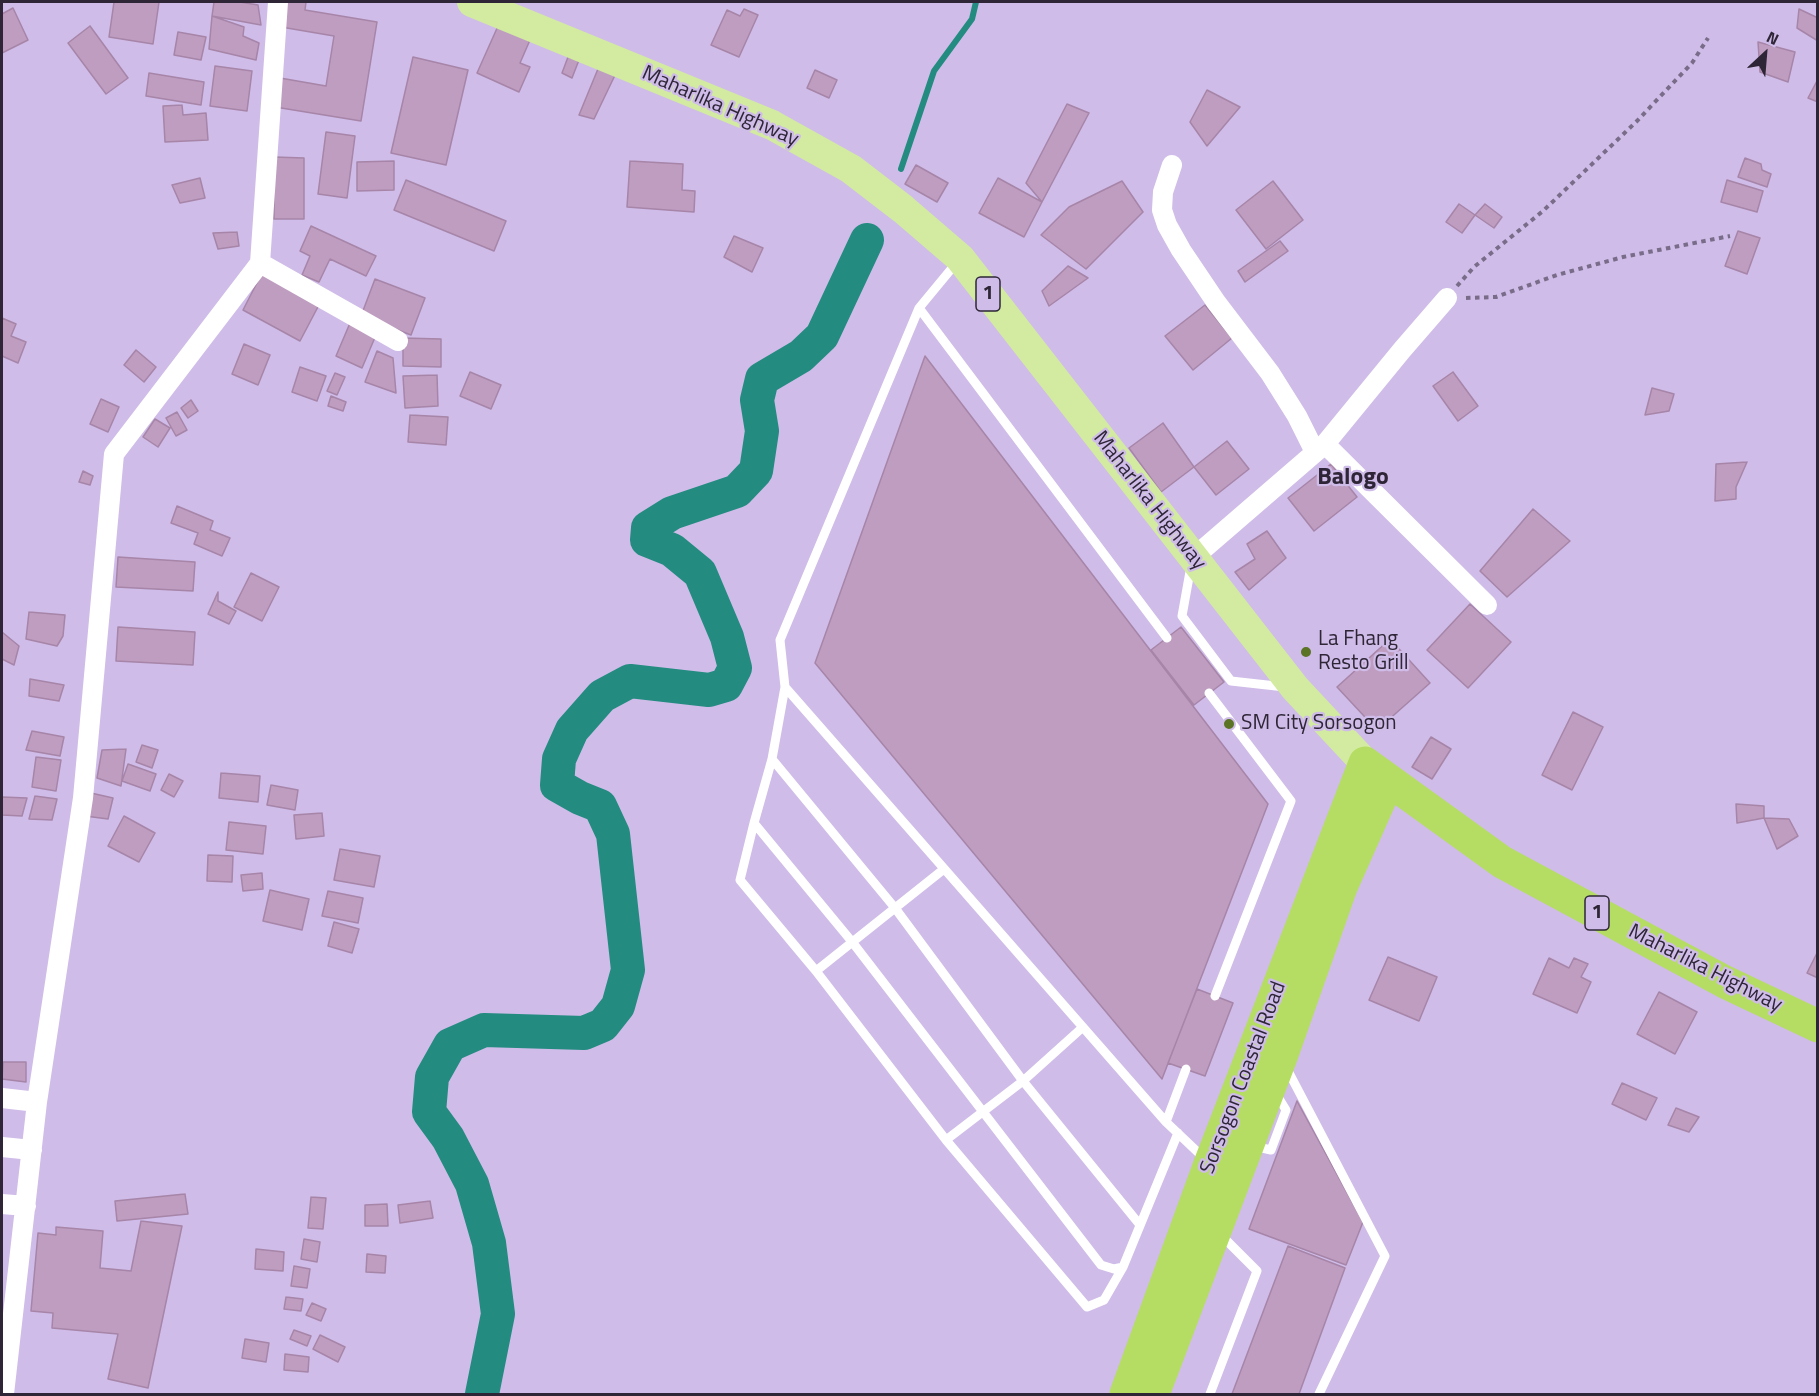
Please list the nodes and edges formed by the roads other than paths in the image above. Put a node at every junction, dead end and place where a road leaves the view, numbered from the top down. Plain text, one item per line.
1 (278, 2) edge
2 (472, 2) edge
3 (1172, 165) dead end
4 (960, 258) junction
5 (260, 263) junction
6 (1447, 298) road end
7 (919, 308) junction
8 (398, 341) dead end
9 (1320, 448) junction
10 (1193, 558) junction
11 (1487, 605) dead end
12 (1167, 638) dead end
13 (784, 687) junction
14 (1294, 688) junction
15 (1209, 693) dead end
16 (772, 759) junction
17 (1377, 772) junction
18 (754, 823) junction
19 (944, 869) junction
20 (895, 908) junction
21 (853, 943) junction
22 (816, 971) junction
23 (1215, 996) dead end
24 (1818, 1026) edge
25 (1083, 1027) junction
26 (1186, 1069) dead end
27 (1275, 1070) junction
28 (1023, 1081) junction
29 (2, 1098) edge
30 (36, 1102) junction
31 (983, 1111) junction
32 (1166, 1122) junction
33 (1178, 1133) junction
34 (946, 1140) junction
35 (2, 1147) edge
36 (32, 1150) junction
37 (1210, 1164) junction
38 (2, 1204) edge
39 (26, 1206) junction
40 (1140, 1225) junction
41 (1215, 1229) junction
42 (1123, 1267) junction
43 (4, 1395) edge
44 (1126, 1395) edge
45 (1153, 1395) edge
46 (1210, 1395) edge
47 (1319, 1395) edge

1 - 5 street
2 - 4 main road, Maharlika Highway / 1
3 - 9 street
4 - 7 lane
4 - 10 main road, Maharlika Highway / 1
5 - 8 street
5 - 30 street
6 - 9 street
7 - 12 lane
7 - 13 lane
9 - 10 street
9 - 11 street
10 - 14 main road, Maharlika Highway / 1
10 - 14 lane
13 - 16 lane
13 - 19 lane
14 - 17 main road, Maharlika Highway / 1
15 - 23 lane
16 - 18 lane
16 - 20 lane
17 - 24 highway, Maharlika Highway / 1
17 - 27 highway, Sorsogon Coastal Road
17 - 37 highway, Sorsogon Coastal Road
18 - 21 lane
18 - 22 lane
19 - 20 lane
19 - 25 lane
20 - 21 lane
20 - 28 lane
21 - 22 lane
21 - 31 lane
22 - 34 lane
25 - 28 lane
25 - 32 lane
26 - 32 lane
27 - 41 highway, Sorsogon Coastal Road
27 - 47 lane
28 - 31 lane
28 - 40 lane
29 - 30 street
30 - 36 street
31 - 34 lane
31 - 42 lane
32 - 33 lane
33 - 37 lane
33 - 40 lane
34 - 42 lane
35 - 36 street
36 - 39 street
37 - 44 highway, Sorsogon Coastal Road
38 - 39 street
39 - 43 street
40 - 42 lane
41 - 45 highway, Sorsogon Coastal Road
41 - 46 lane

